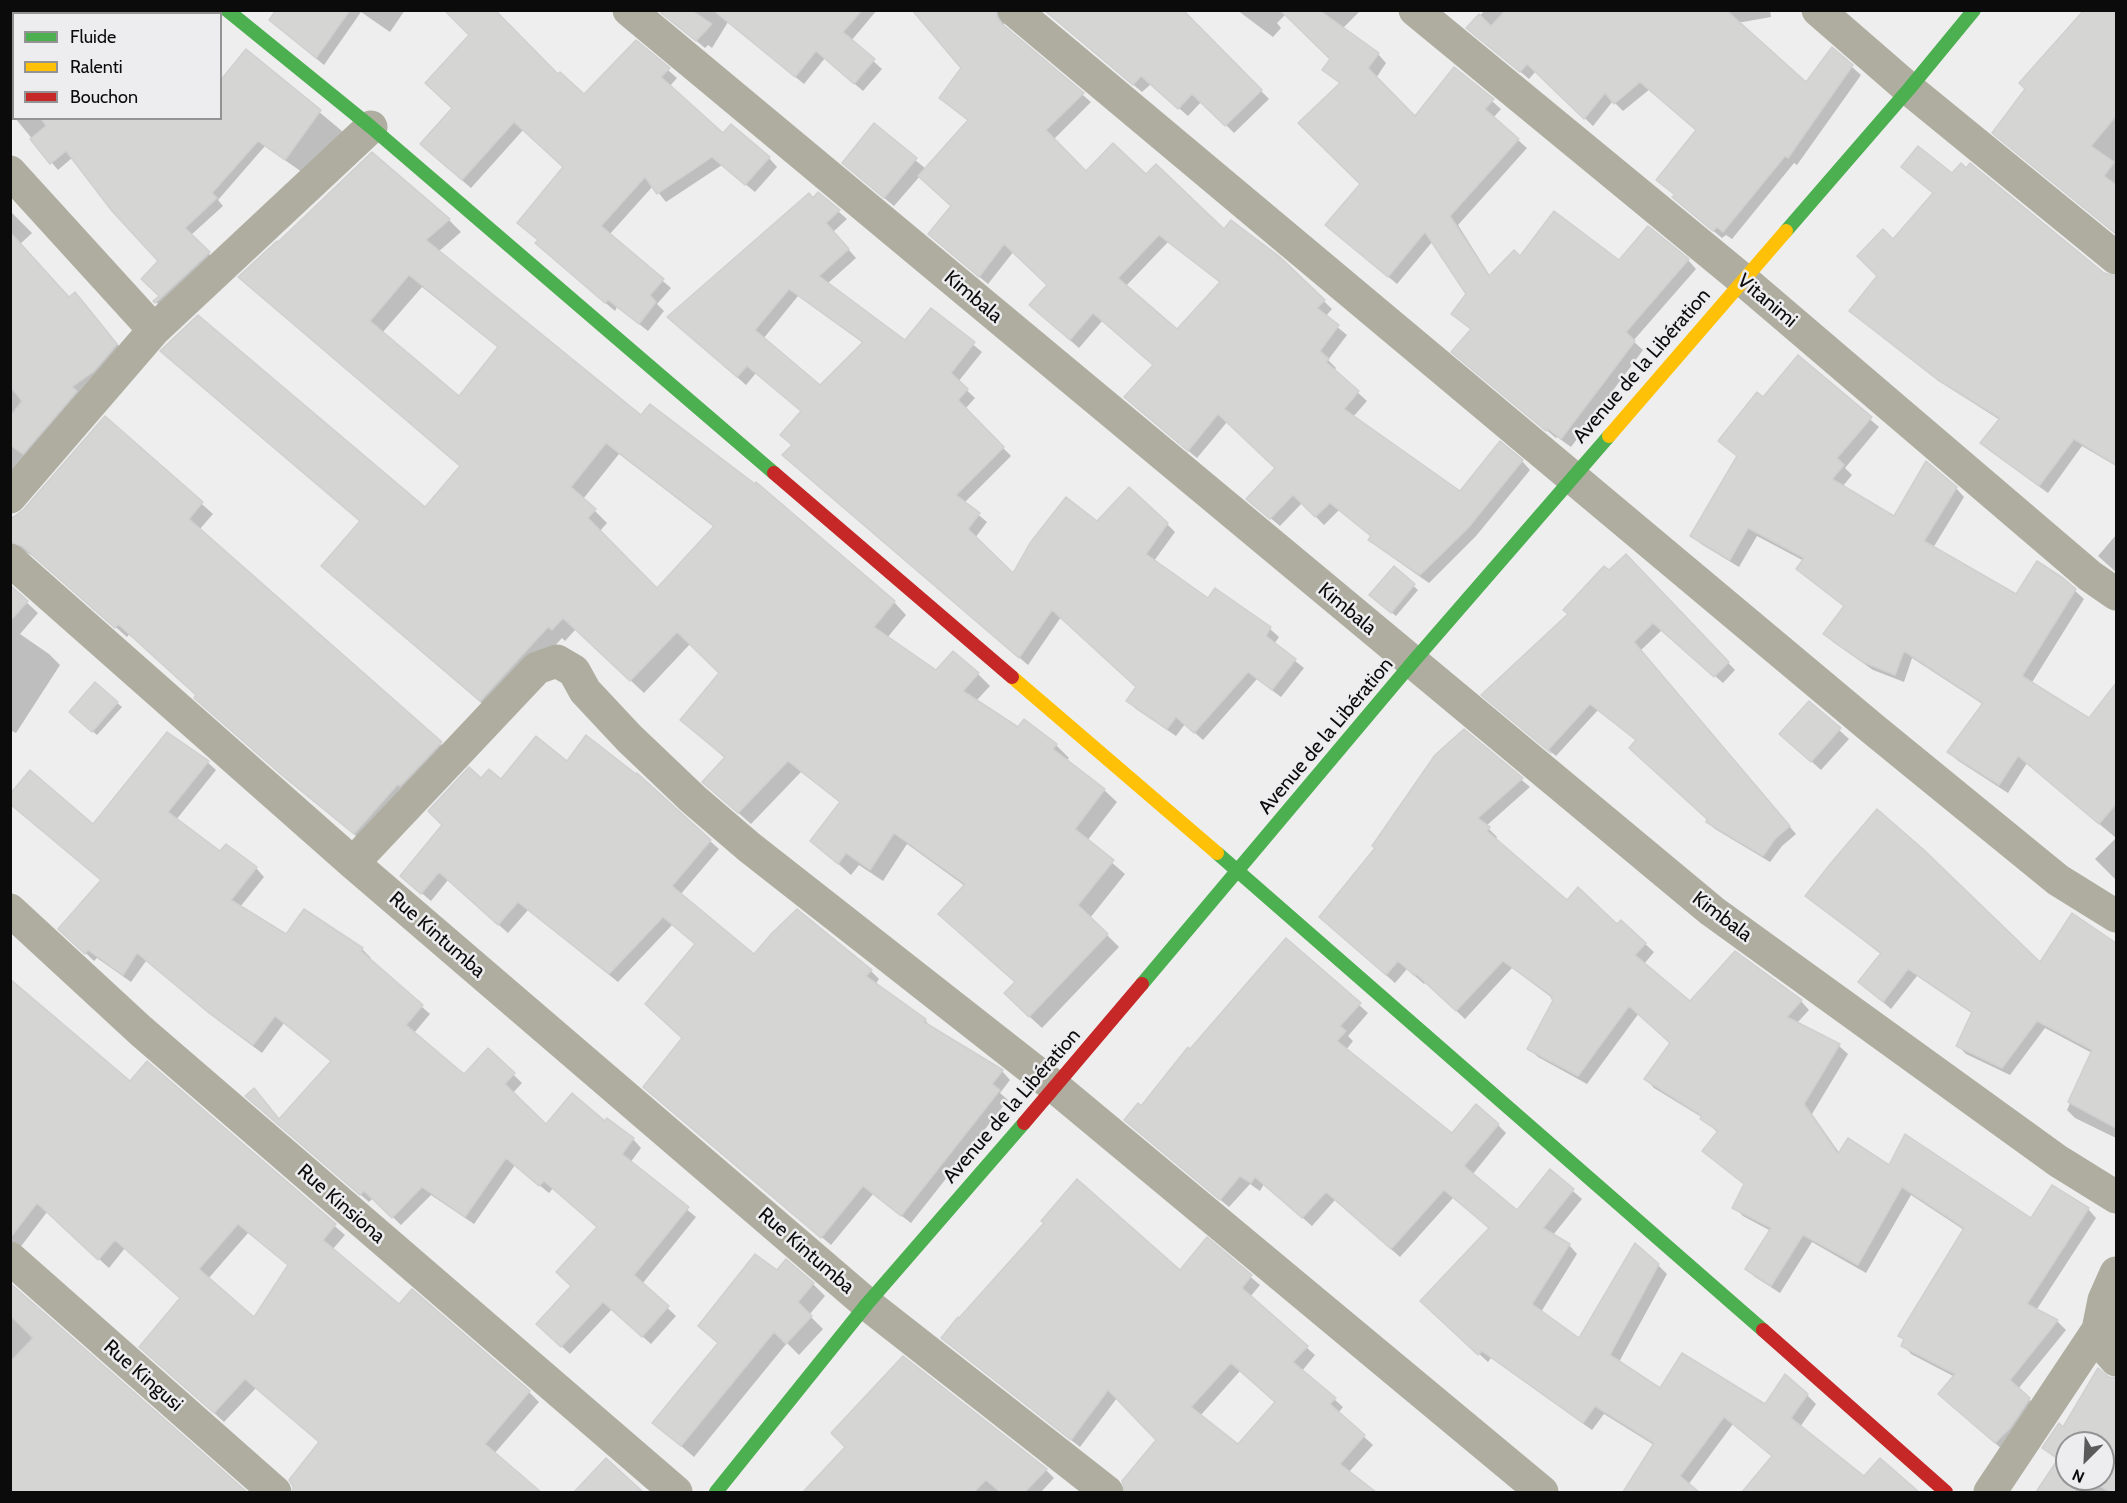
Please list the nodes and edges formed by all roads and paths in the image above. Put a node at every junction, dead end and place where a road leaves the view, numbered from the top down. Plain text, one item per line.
1 (227, 10) edge
2 (629, 10) edge
3 (1014, 10) edge
4 (1415, 10) edge
5 (1818, 10) edge
6 (1974, 10) edge
7 (1909, 89) junction
8 (371, 127) junction
9 (10, 172) edge
10 (2116, 258) edge
11 (1742, 279) junction
12 (154, 330) junction
13 (1572, 477) junction
14 (10, 497) edge
15 (10, 560) edge
16 (2116, 594) edge
17 (1412, 663) junction
18 (353, 862) junction
19 (1238, 871) junction
20 (10, 910) edge
21 (2116, 916) edge
22 (1055, 1087) junction
23 (2116, 1197) edge
24 (10, 1258) edge
25 (2116, 1273) edge
26 (867, 1304) junction
27 (2098, 1330) junction
28 (2116, 1360) edge
29 (276, 1492) edge
30 (676, 1492) edge
31 (716, 1492) edge
32 (1107, 1492) edge
33 (1542, 1492) edge
34 (1946, 1492) edge
35 (1990, 1492) edge

1 - 8 main road
2 - 17 street, Kimbala
3 - 13 street
4 - 11 street, Vitanimi
5 - 7 street
6 - 7 main road, Avenue de la Libération
7 - 10 street
7 - 11 main road, Avenue de la Libération
8 - 12 street
8 - 19 main road
9 - 12 street
11 - 13 main road, Avenue de la Libération
11 - 16 street, Vitanimi
12 - 14 street
13 - 17 main road, Avenue de la Libération
13 - 21 street
15 - 18 street, Rue Kintumba
17 - 19 main road, Avenue de la Libération
17 - 23 street, Kimbala
18 - 22 street
18 - 26 street, Rue Kintumba
19 - 22 main road, Avenue de la Libération
19 - 34 main road
20 - 30 street, Rue Kinsiona
22 - 26 main road, Avenue de la Libération
22 - 33 street
24 - 29 street, Rue Kingusi
25 - 27 street
26 - 31 main road, Avenue de la Libération
26 - 32 street, Rue Kintumba
27 - 28 street
27 - 35 street

